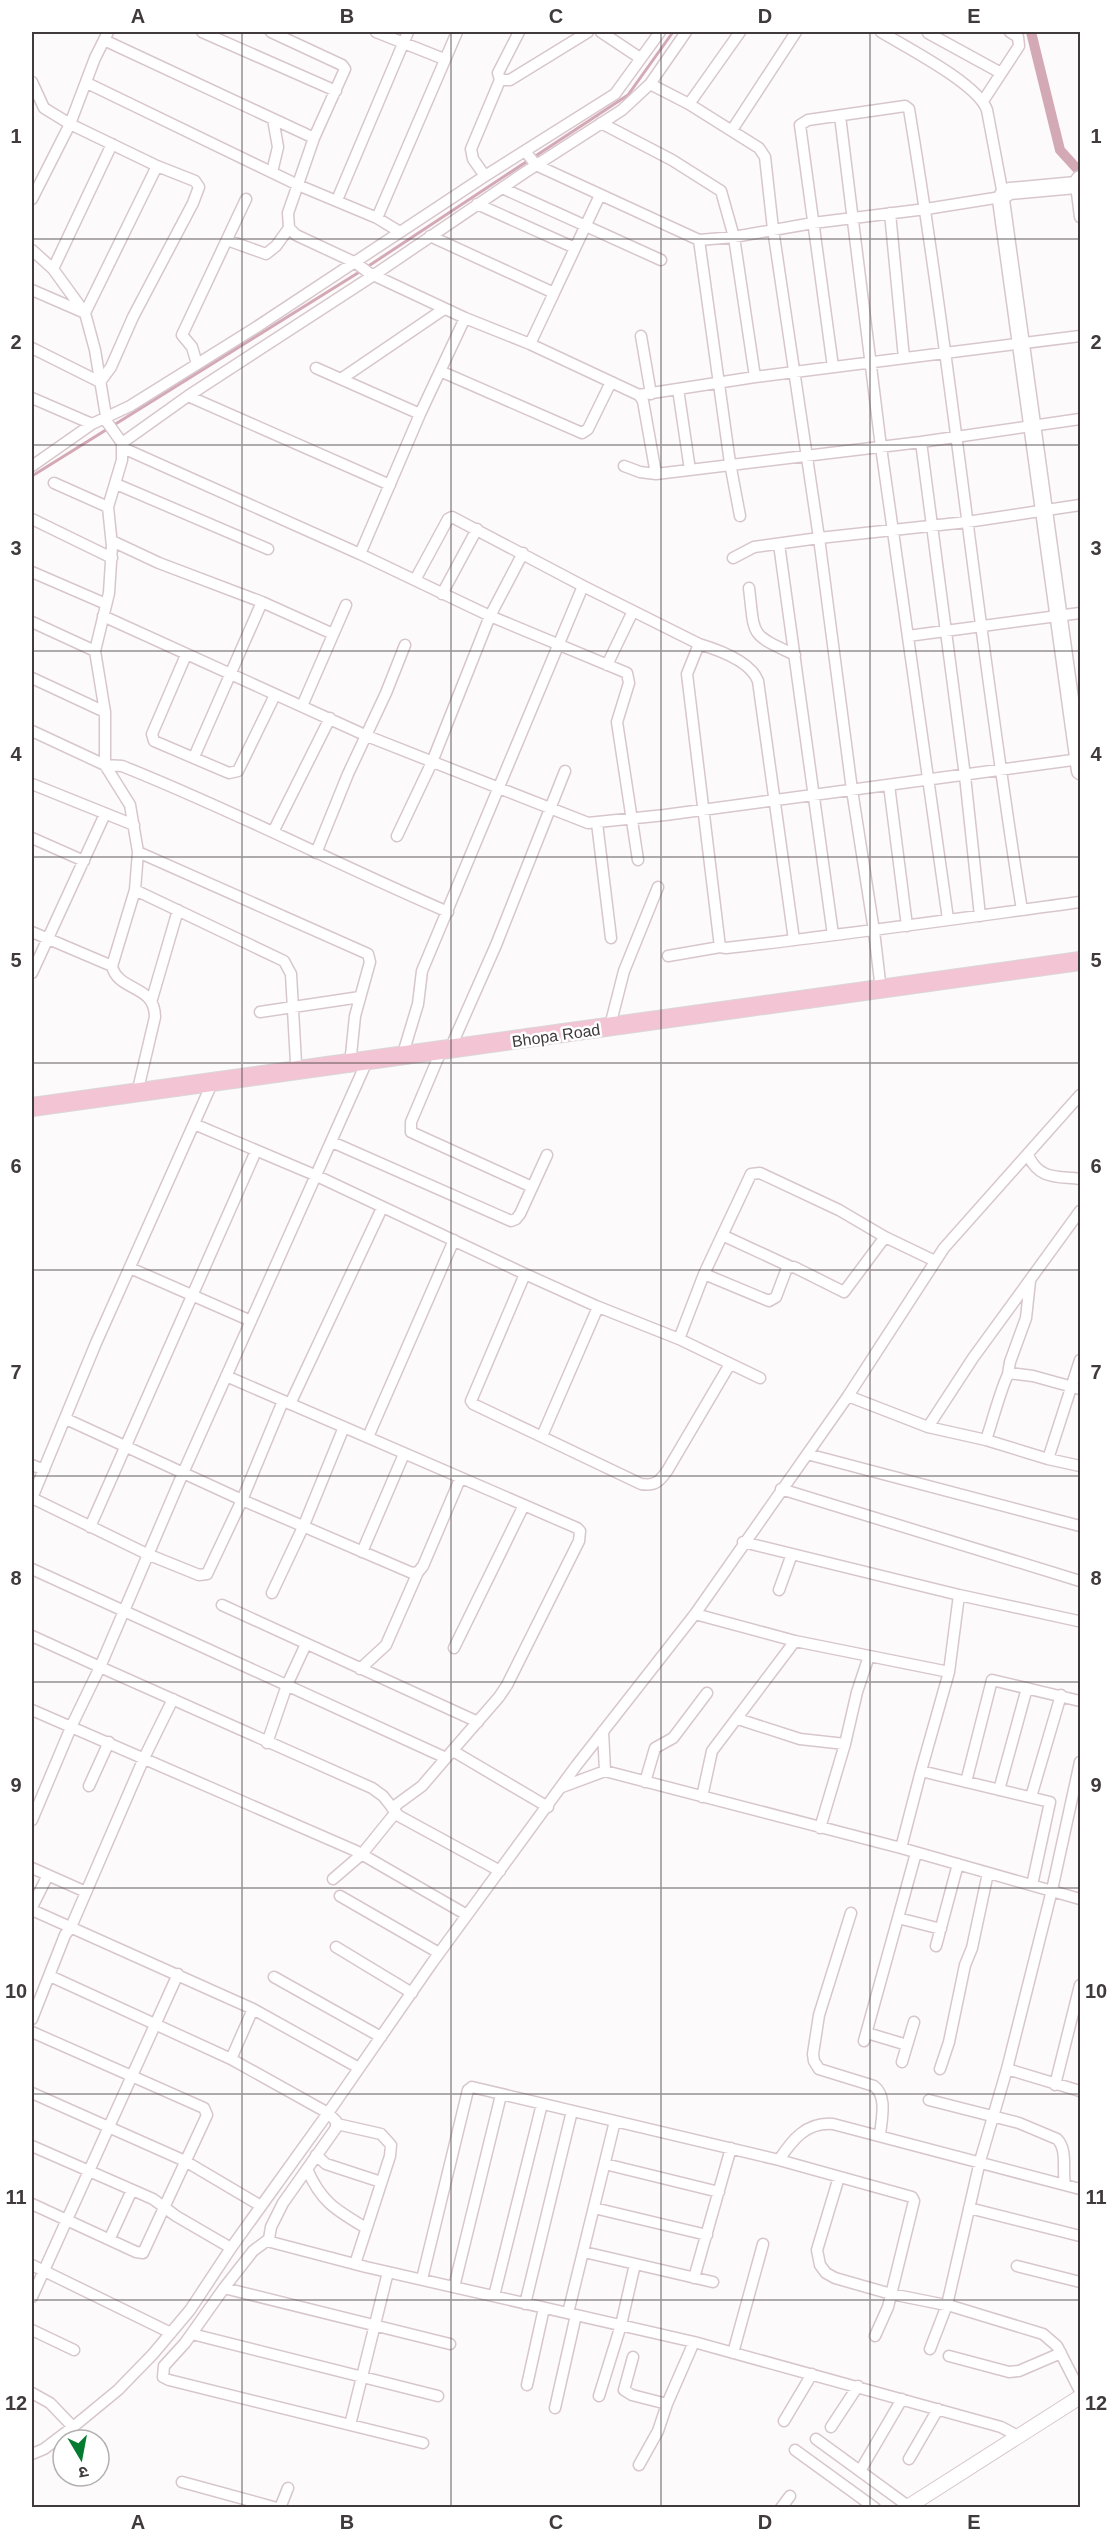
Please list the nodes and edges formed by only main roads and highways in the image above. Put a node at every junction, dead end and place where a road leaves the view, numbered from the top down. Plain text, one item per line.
1 (1078, 182) edge
2 (1080, 763) edge
3 (1080, 953) edge
4 (1080, 961) edge
5 (880, 985) junction
6 (447, 1045) junction
7 (359, 1058) junction
8 (140, 1088) junction
9 (32, 1099) edge
10 (32, 1107) edge

1 - 2 main road
3 - 5 main road, Bhopa Road
4 - 5 main road, Bhopa Road
5 - 6 main road, Bhopa Road
5 - 6 main road, Bhopa Road
6 - 7 main road, Bhopa Road
6 - 7 main road, Bhopa Road
7 - 8 main road, Bhopa Road
7 - 8 main road, Bhopa Road
8 - 9 main road, Bhopa Road
8 - 10 main road, Bhopa Road

